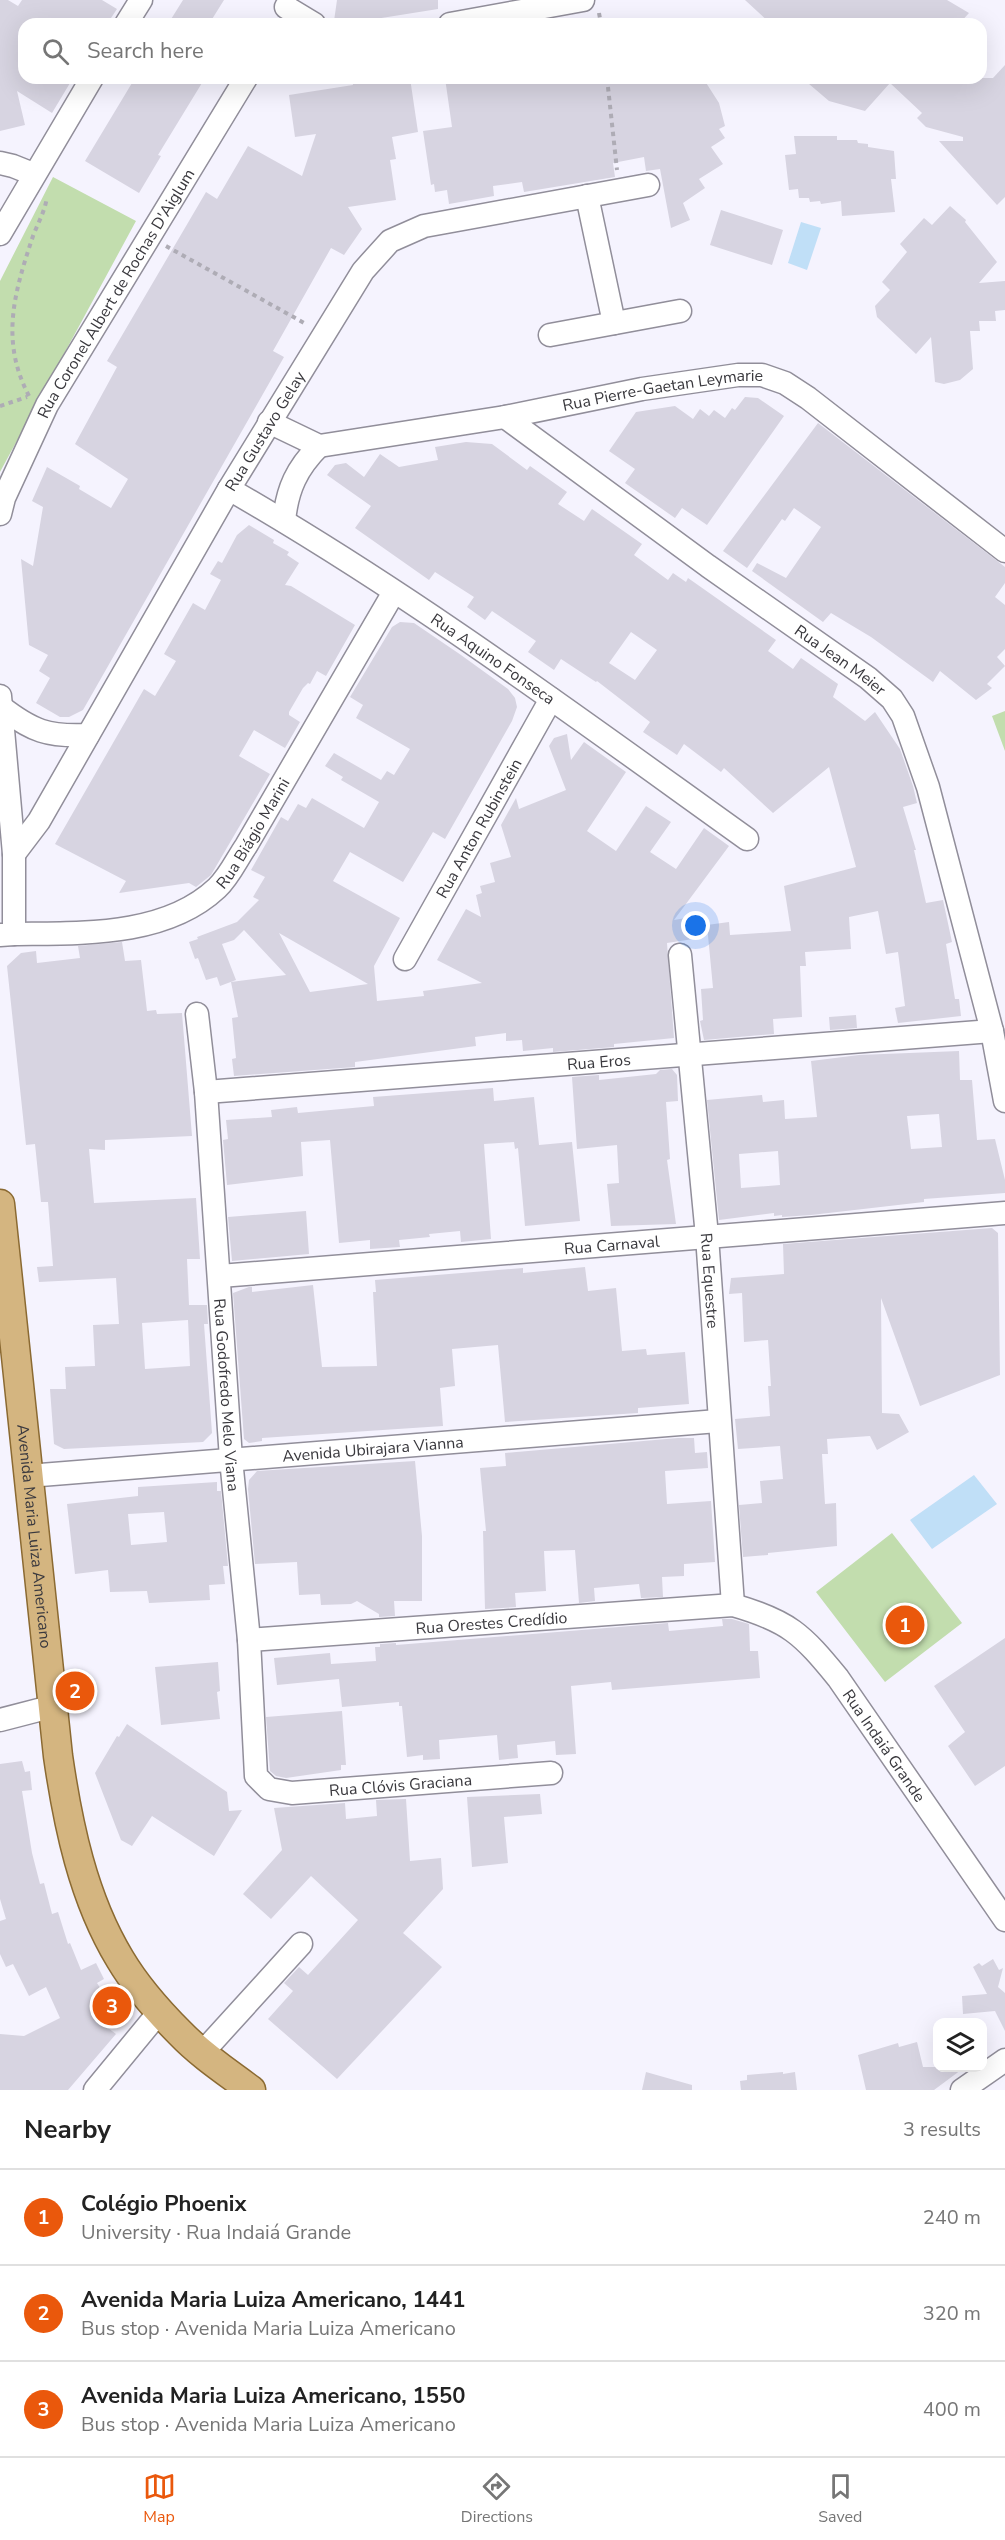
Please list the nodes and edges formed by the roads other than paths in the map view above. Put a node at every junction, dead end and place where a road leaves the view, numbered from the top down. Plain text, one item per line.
1 (141, 0) edge
2 (583, 0) edge
3 (284, 10) edge
4 (130, 18) edge
5 (301, 18) edge
6 (483, 18) edge
7 (88, 84) edge
8 (242, 84) edge
9 (0, 163) edge
10 (33, 174) junction
11 (648, 185) dead end
12 (587, 196) junction
13 (0, 234) edge
14 (680, 311) dead end
15 (614, 323) junction
16 (550, 335) dead end
17 (505, 417) junction
18 (269, 422) junction
19 (319, 446) junction
20 (229, 489) junction
21 (0, 514) edge
22 (284, 521) junction
23 (1005, 551) edge
24 (394, 592) junction
25 (551, 699) junction
26 (1, 702) edge
27 (88, 735) junction
28 (747, 839) dead end
29 (14, 854) junction
30 (7, 934) edge
31 (680, 955) dead end
32 (405, 958) dead end
33 (197, 1014) dead end
34 (992, 1031) junction
35 (688, 1054) junction
36 (206, 1092) junction
37 (1005, 1101) edge
38 (0, 1204) edge
39 (1005, 1213) edge
40 (707, 1236) junction
41 (220, 1276) junction
42 (9, 1379) edge
43 (718, 1421) junction
44 (231, 1458) junction
45 (28, 1476) junction
46 (733, 1605) junction
47 (249, 1640) junction
48 (54, 1706) junction
49 (0, 1720) edge
50 (551, 1773) dead end
51 (256, 1776) joint
52 (1005, 1920) edge
53 (301, 1944) dead end
54 (160, 2011) junction
55 (202, 2053) junction
56 (1005, 2060) edge
57 (95, 2090) edge
58 (251, 2090) edge
59 (962, 2090) edge

1 - 4 street
2 - 6 street
3 - 5 street
7 - 10 street
8 - 21 street, Rua Coronel Albert de Rochas D'Aiglum
9 - 10 street
10 - 13 street
11 - 12 street, Rua Gustavo Gelay
12 - 15 street
12 - 18 street, Rua Gustavo Gelay
14 - 15 street
15 - 16 street
17 - 19 street, Rua Pierre-Gaetan Leymarie
17 - 23 street, Rua Pierre-Gaetan Leymarie
17 - 34 street, Rua Jean Meier
18 - 19 street
18 - 20 street, Rua Gustavo Gelay
19 - 22 street
20 - 22 street, Rua Aquino Fonseca
20 - 27 street, Rua Gustavo Gelay
22 - 24 street, Rua Aquino Fonseca
24 - 25 street, Rua Aquino Fonseca
24 - 30 street, Rua Biágio Marini
25 - 28 street, Rua Aquino Fonseca
25 - 32 street, Rua Anton Rubinstein
26 - 27 street
26 - 29 street
27 - 29 street, Rua Gustavo Gelay
29 - 30 street
31 - 35 street, Rua Equestre
33 - 36 street, Rua Godofredo Melo Viana
34 - 35 street, Rua Eros
34 - 37 street, Rua Jean Meier
35 - 36 street, Rua Eros
35 - 40 street, Rua Equestre
36 - 41 street, Rua Godofredo Melo Viana
38 - 42 main road, Avenida Maria Luiza Americano
39 - 40 street, Rua Carnaval
40 - 41 street, Rua Carnaval
40 - 43 street, Rua Equestre
41 - 44 street, Rua Godofredo Melo Viana
42 - 45 main road, Avenida Maria Luiza Americano
43 - 44 street, Avenida Ubirajara Vianna
43 - 46 street, Rua Equestre
44 - 45 street, Avenida Ubirajara Vianna
44 - 47 street, Rua Godofredo Melo Viana
45 - 48 main road, Avenida Maria Luiza Americano
46 - 47 street, Rua Orestes Credídio
46 - 52 street, Rua Indaiá Grande
47 - 51 street, Rua Godofredo Melo Viana
48 - 49 street
48 - 54 main road, Avenida Maria Luiza Americano
50 - 51 street, Rua Clóvis Graciana
53 - 55 street
54 - 55 main road, Avenida Maria Luiza Americano
54 - 57 street
55 - 58 main road, Avenida Maria Luiza Americano
56 - 59 street

